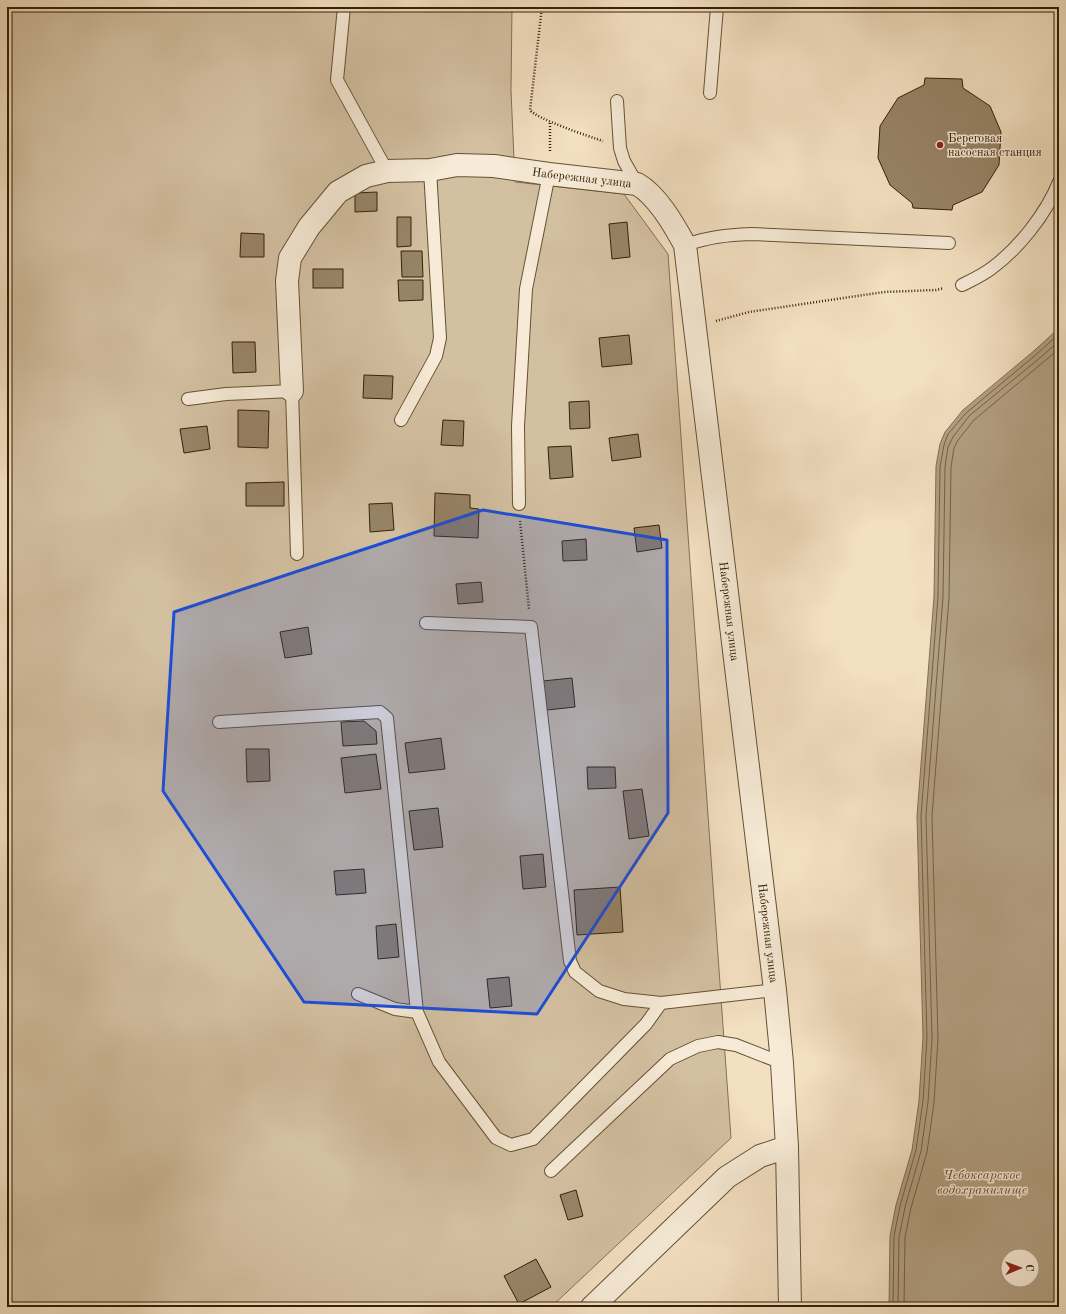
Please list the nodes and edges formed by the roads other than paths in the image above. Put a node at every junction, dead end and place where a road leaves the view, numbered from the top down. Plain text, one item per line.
1 (344, 7) edge
2 (717, 7) edge
3 (710, 93) dead end
4 (617, 101) dead end
5 (430, 170) junction
6 (387, 171) junction
7 (549, 174) junction
8 (1059, 182) edge
9 (637, 184) junction
10 (949, 243) dead end
11 (685, 245) junction
12 (962, 285) road end
13 (292, 391) junction
14 (188, 398) dead end
15 (401, 420) dead end
16 (519, 504) road end
17 (297, 554) dead end
18 (426, 623) dead end
19 (219, 722) dead end
20 (775, 990) junction
21 (358, 994) dead end
22 (661, 1003) junction
23 (417, 1012) junction
24 (782, 1063) junction
25 (787, 1147) junction
26 (551, 1171) dead end
27 (592, 1307) edge
28 (790, 1307) edge

1 - 6 lane
2 - 3 lane
4 - 9 lane
5 - 6 street, Набережная улица
5 - 7 street, Набережная улица
5 - 15 lane
6 - 13 street, Набережная улица
7 - 9 street, Набережная улица
7 - 16 lane
8 - 12 lane
9 - 11 street, Набережная улица
10 - 11 lane
11 - 20 street, Набережная улица
13 - 14 lane
13 - 17 lane
18 - 22 lane
19 - 23 lane
20 - 22 lane
20 - 24 street, Набережная улица
21 - 23 lane
22 - 23 lane
24 - 25 street, Набережная улица
24 - 26 lane
25 - 27 street
25 - 28 street, Набережная улица

